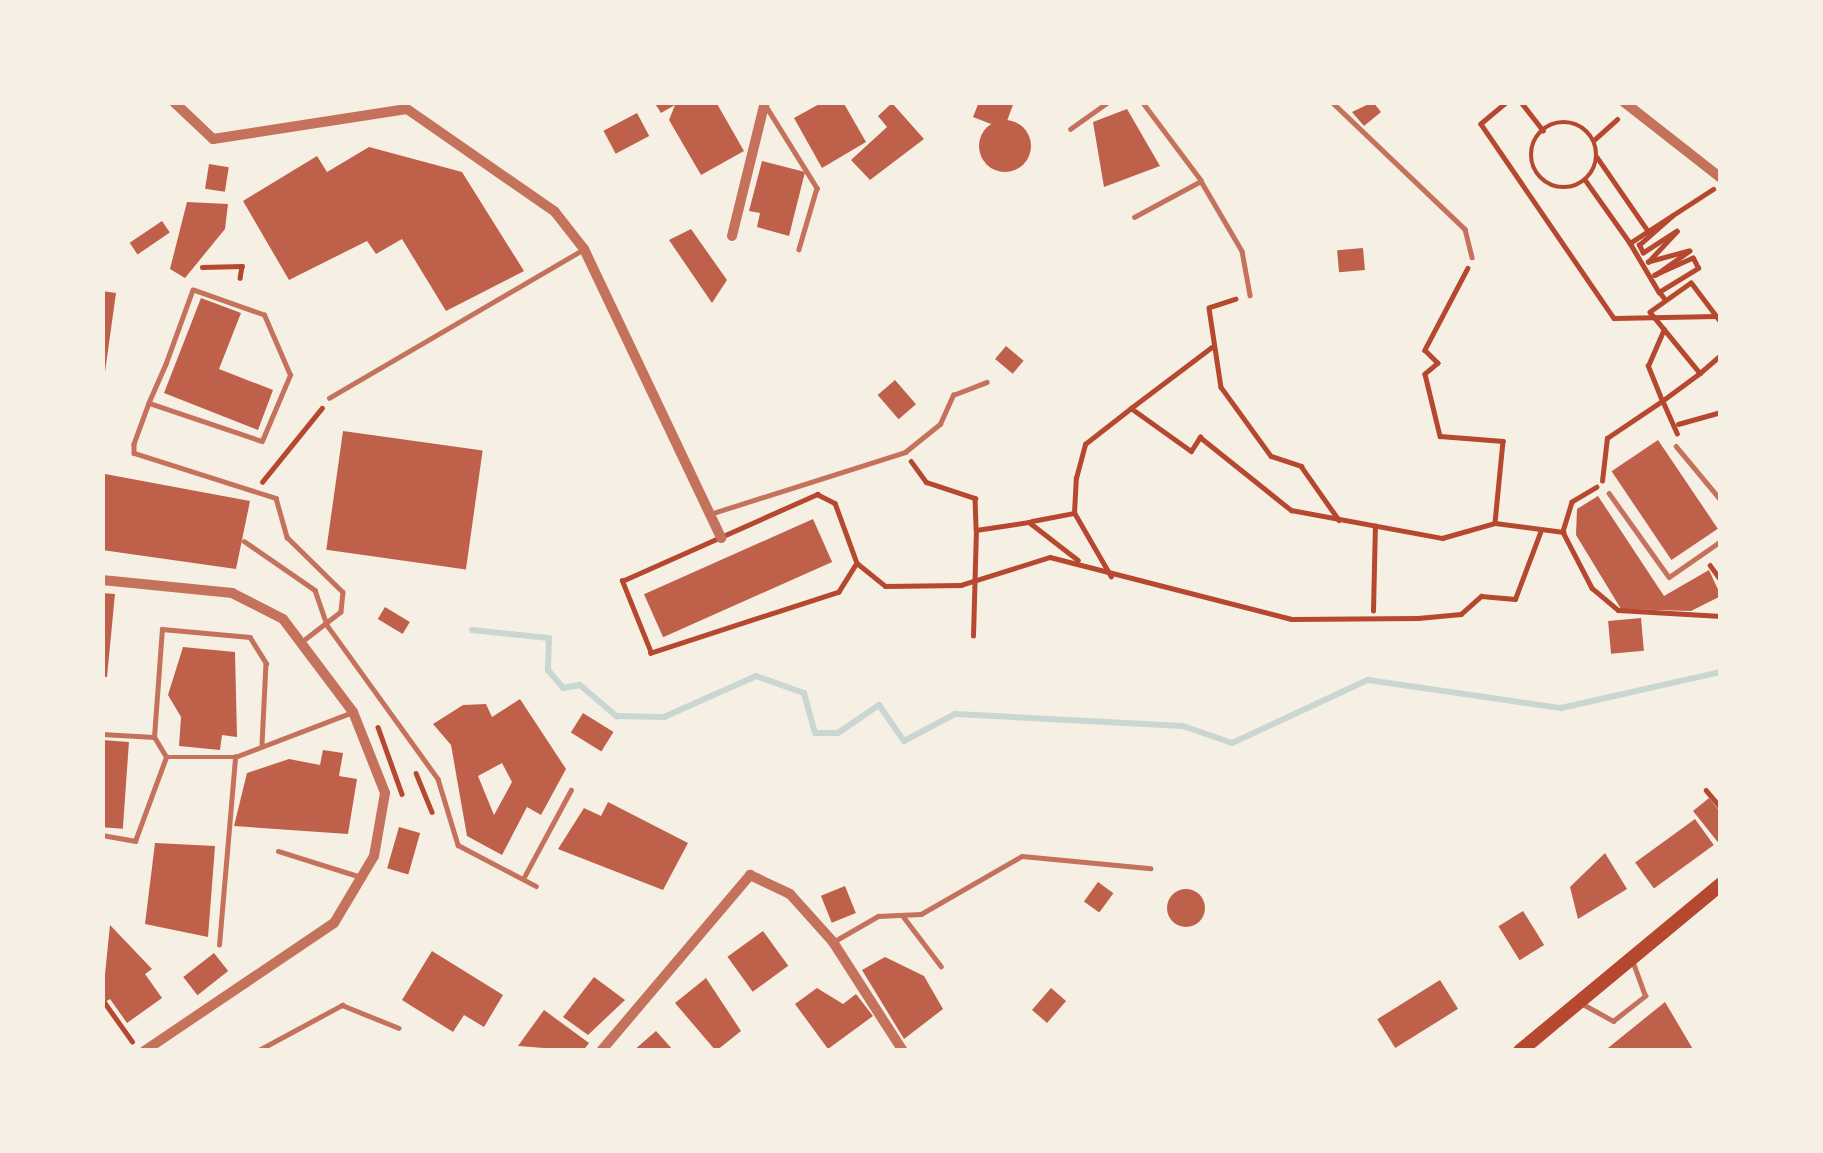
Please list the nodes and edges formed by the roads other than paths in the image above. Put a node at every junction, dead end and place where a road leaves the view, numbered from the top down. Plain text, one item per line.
1 (174, 102) edge
2 (1108, 102) edge
3 (1142, 102) edge
4 (1332, 102) edge
5 (767, 103) edge
6 (1627, 105) edge
7 (1070, 129) dead end
8 (1202, 181) junction
9 (1721, 181) edge
10 (1134, 217) dead end
11 (732, 236) dead end
12 (799, 249) dead end
13 (584, 250) junction
14 (1472, 257) road end
15 (1250, 295) road end
16 (987, 382) dead end
17 (329, 398) road end
18 (149, 403) junction
19 (1676, 446) dead end
20 (1609, 493) road end
21 (1721, 500) edge
22 (710, 514) junction
23 (721, 538) road end
24 (244, 542) dead end
25 (1721, 542) edge
26 (102, 580) edge
27 (327, 625) junction
28 (306, 639) junction
29 (353, 712) junction
30 (102, 734) edge
31 (154, 737) junction
32 (262, 744) junction
33 (166, 757) junction
34 (235, 757) junction
35 (571, 790) dead end
36 (102, 835) edge
37 (278, 851) dead end
38 (1150, 868) dead end
39 (363, 878) junction
40 (523, 879) junction
41 (1721, 884) edge
42 (536, 886) dead end
43 (903, 916) junction
44 (833, 942) junction
45 (219, 945) dead end
46 (1632, 960) junction
47 (941, 966) dead end
48 (1581, 1003) junction
49 (399, 1028) dead end
50 (142, 1051) edge
51 (257, 1051) edge
52 (601, 1051) edge
53 (903, 1051) edge
54 (1520, 1051) edge

1 - 13 street
2 - 7 lane
3 - 8 lane
4 - 14 lane
5 - 11 street
5 - 12 lane
6 - 9 street
8 - 10 lane
8 - 15 lane
13 - 17 lane
13 - 22 street
16 - 22 lane
18 - 18 lane
18 - 27 lane
19 - 21 lane
20 - 25 lane
22 - 23 street
24 - 27 lane
26 - 28 street
27 - 28 lane
27 - 40 lane
28 - 29 street
29 - 32 lane
29 - 39 street
30 - 31 lane
31 - 32 lane
31 - 33 lane
32 - 34 lane
33 - 34 lane
33 - 36 lane
34 - 45 lane
35 - 40 lane
37 - 39 lane
38 - 43 lane
39 - 50 street
40 - 42 lane
41 - 46 main road
43 - 44 lane
43 - 47 lane
44 - 52 street
44 - 53 street
46 - 48 main road
46 - 48 lane
48 - 54 main road
49 - 51 lane

